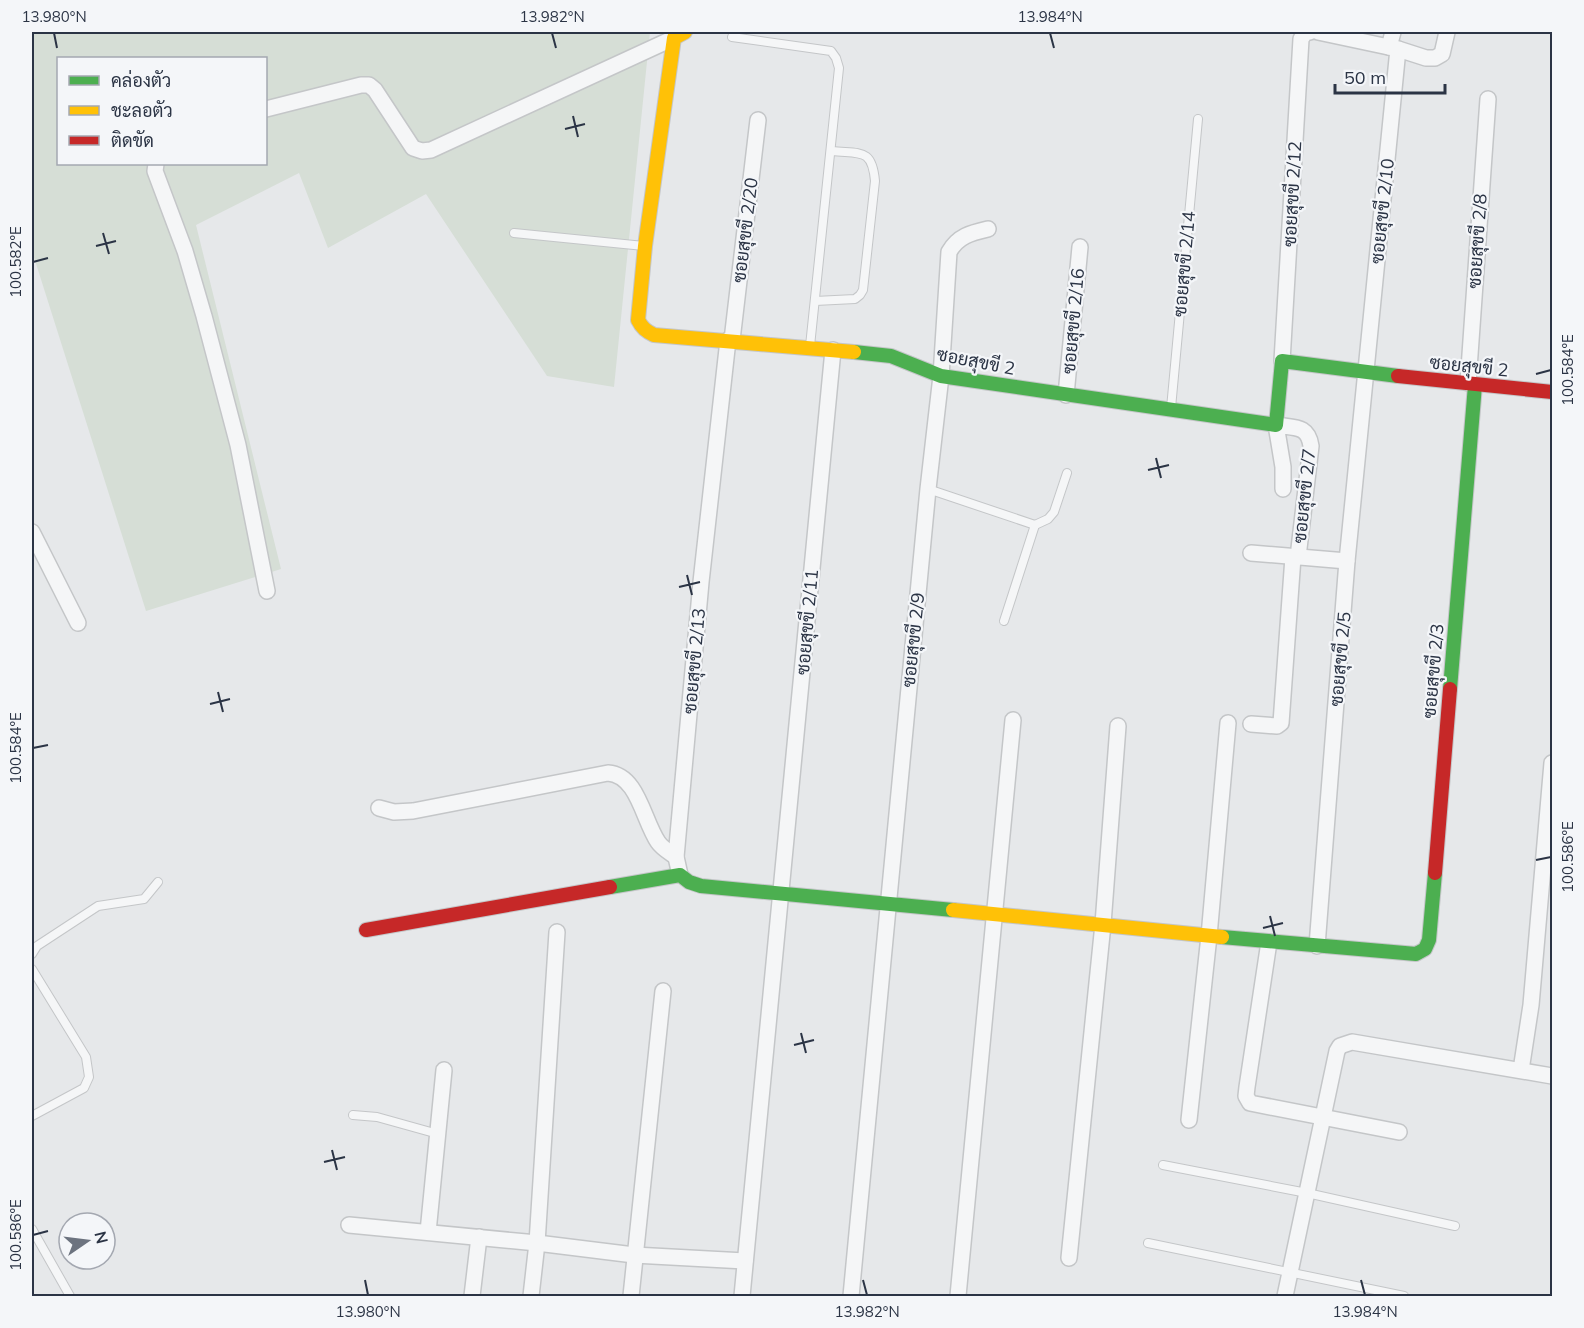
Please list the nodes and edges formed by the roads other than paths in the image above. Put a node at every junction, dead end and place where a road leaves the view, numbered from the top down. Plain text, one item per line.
1 (1310, 32) edge
2 (1318, 32) edge
3 (1393, 32) edge
4 (1447, 32) edge
5 (680, 34) edge
6 (1344, 34) edge
7 (732, 37) dead end
8 (1393, 48) junction
9 (1488, 99) dead end
10 (267, 109) edge
11 (1198, 119) dead end
12 (758, 120) dead end
13 (832, 151) junction
14 (156, 165) edge
15 (987, 229) dead end
16 (514, 233) dead end
17 (645, 246) junction
18 (1080, 247) dead end
19 (815, 301) junction
20 (730, 340) junction
21 (810, 347) junction
22 (833, 350) junction
23 (1282, 362) junction
24 (1366, 373) junction
25 (941, 376) junction
26 (1471, 384) junction
27 (1552, 392) edge
28 (1066, 395) junction
29 (1171, 410) junction
30 (1276, 425) junction
31 (1067, 473) dead end
32 (928, 489) junction
33 (1283, 489) dead end
34 (1035, 525) junction
35 (34, 541) edge
36 (1251, 553) dead end
37 (1295, 557) junction
38 (1347, 561) junction
39 (267, 591) dead end
40 (1004, 621) dead end
41 (78, 623) dead end
42 (1013, 720) dead end
43 (1228, 723) dead end
44 (1251, 724) dead end
45 (1118, 726) dead end
46 (1552, 763) edge
47 (379, 808) dead end
48 (676, 857) junction
49 (680, 875) junction
50 (158, 882) dead end
51 (781, 895) junction
52 (887, 904) junction
53 (995, 914) junction
54 (1103, 924) junction
55 (366, 930) dead end
56 (557, 932) dead end
57 (1209, 936) junction
58 (1269, 942) junction
59 (1317, 946) junction
60 (32, 954) edge
61 (32, 969) edge
62 (663, 991) dead end
63 (444, 1070) dead end
64 (1521, 1070) junction
65 (1552, 1076) edge
66 (352, 1115) dead end
67 (32, 1116) edge
68 (1323, 1116) junction
69 (1189, 1120) dead end
70 (1400, 1132) dead end
71 (438, 1134) junction
72 (1163, 1165) dead end
73 (1307, 1193) junction
74 (349, 1225) dead end
75 (1455, 1226) dead end
76 (32, 1229) edge
77 (428, 1232) junction
78 (479, 1237) junction
79 (537, 1243) junction
80 (1148, 1243) dead end
81 (634, 1255) junction
82 (1069, 1258) dead end
83 (746, 1261) junction
84 (1290, 1272) junction
85 (70, 1296) edge
86 (472, 1296) edge
87 (531, 1296) edge
88 (631, 1296) edge
89 (742, 1296) edge
90 (850, 1296) edge
91 (958, 1296) edge
92 (1285, 1296) edge
93 (1404, 1296) edge

1 - 23 street, ซอยสุขขี 2/12
2 - 6 street
3 - 8 street, ซอยสุขขี 2/10
4 - 8 street
5 - 10 street
5 - 17 street, ซอยสุขขี 2
6 - 8 street
7 - 13 lane
8 - 24 street, ซอยสุขขี 2/10
9 - 26 street, ซอยสุขขี 2/8
11 - 29 lane, ซอยสุขขี 2/14
12 - 20 street, ซอยสุขขี 2/20
13 - 19 lane
13 - 19 lane
14 - 39 street
15 - 25 street, ซอยสุขขี 2/9
16 - 17 lane
17 - 20 street, ซอยสุขขี 2
18 - 28 street, ซอยสุขขี 2/16
19 - 21 lane
20 - 21 street, ซอยสุขขี 2
20 - 48 street, ซอยสุขขี 2/13
21 - 22 street, ซอยสุขขี 2
22 - 25 street, ซอยสุขขี 2
22 - 51 street, ซอยสุขขี 2/11
23 - 24 street, ซอยสุขขี 2
23 - 30 street
24 - 26 street, ซอยสุขขี 2
24 - 38 street, ซอยสุขขี 2/5
25 - 28 street, ซอยสุขขี 2
25 - 32 street, ซอยสุขขี 2/9
26 - 27 street, ซอยสุขขี 2
26 - 59 street, ซอยสุขขี 2/3
28 - 29 street, ซอยสุขขี 2
29 - 30 street, ซอยสุขขี 2
30 - 33 street
30 - 37 street, ซอยสุขขี 2/7
31 - 34 lane
32 - 34 lane
32 - 52 street, ซอยสุขขี 2/9
34 - 40 lane
35 - 41 street
36 - 37 street
37 - 38 street
37 - 44 street
38 - 59 street, ซอยสุขขี 2/5
42 - 53 street
43 - 57 street
45 - 54 street
46 - 64 street
47 - 48 street
48 - 49 street, ซอยสุขขี 2/13
49 - 51 street
49 - 55 street
50 - 60 lane
51 - 52 street
51 - 83 street, ซอยสุขขี 2/11
52 - 53 street
52 - 90 street, ซอยสุขขี 2/9
53 - 54 street
53 - 91 street
54 - 57 street
54 - 82 street
56 - 79 street
57 - 58 street
57 - 69 street
58 - 59 street
58 - 68 street
61 - 67 lane
62 - 81 street
63 - 71 street
64 - 65 street
64 - 68 street
66 - 71 lane
68 - 70 street
68 - 73 street
71 - 77 street
72 - 73 lane
73 - 75 lane
73 - 84 street
74 - 77 street
76 - 85 lane
77 - 78 street
78 - 79 street
78 - 86 street
79 - 81 street
79 - 87 street
80 - 84 lane
81 - 83 street
81 - 88 street
83 - 89 street, ซอยสุขขี 2/11
84 - 92 street
84 - 93 lane

